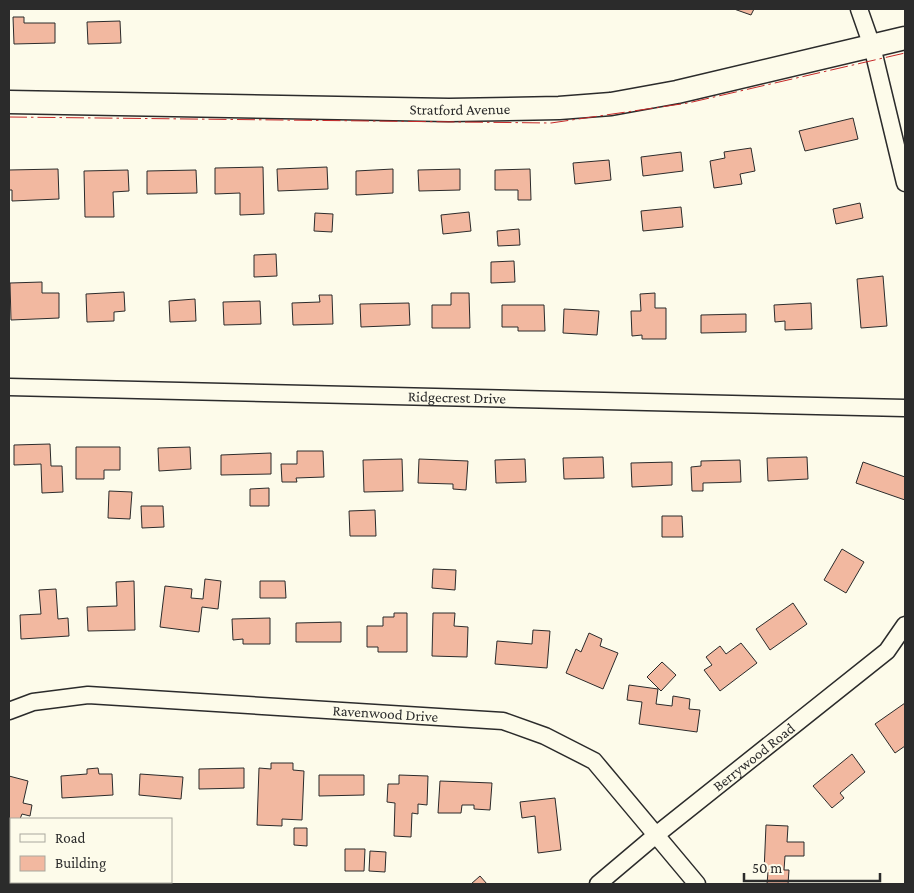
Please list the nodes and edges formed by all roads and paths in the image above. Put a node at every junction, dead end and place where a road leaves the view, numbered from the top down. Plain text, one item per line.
1 (859, 9) edge
2 (905, 38) edge
3 (872, 46) junction
4 (9, 102) edge
5 (905, 183) edge
6 (9, 387) edge
7 (905, 408) edge
8 (905, 625) edge
9 (9, 711) edge
10 (656, 835) junction
11 (598, 884) edge
12 (697, 884) edge

1 - 3 street
2 - 3 street, Stratford Avenue
3 - 4 street, Stratford Avenue
3 - 5 street
6 - 7 street, Ridgecrest Drive
8 - 10 street, Berrywood Road
9 - 10 street, Ravenwood Drive
10 - 11 street, Berrywood Road
10 - 12 street, Ravenwood Drive

